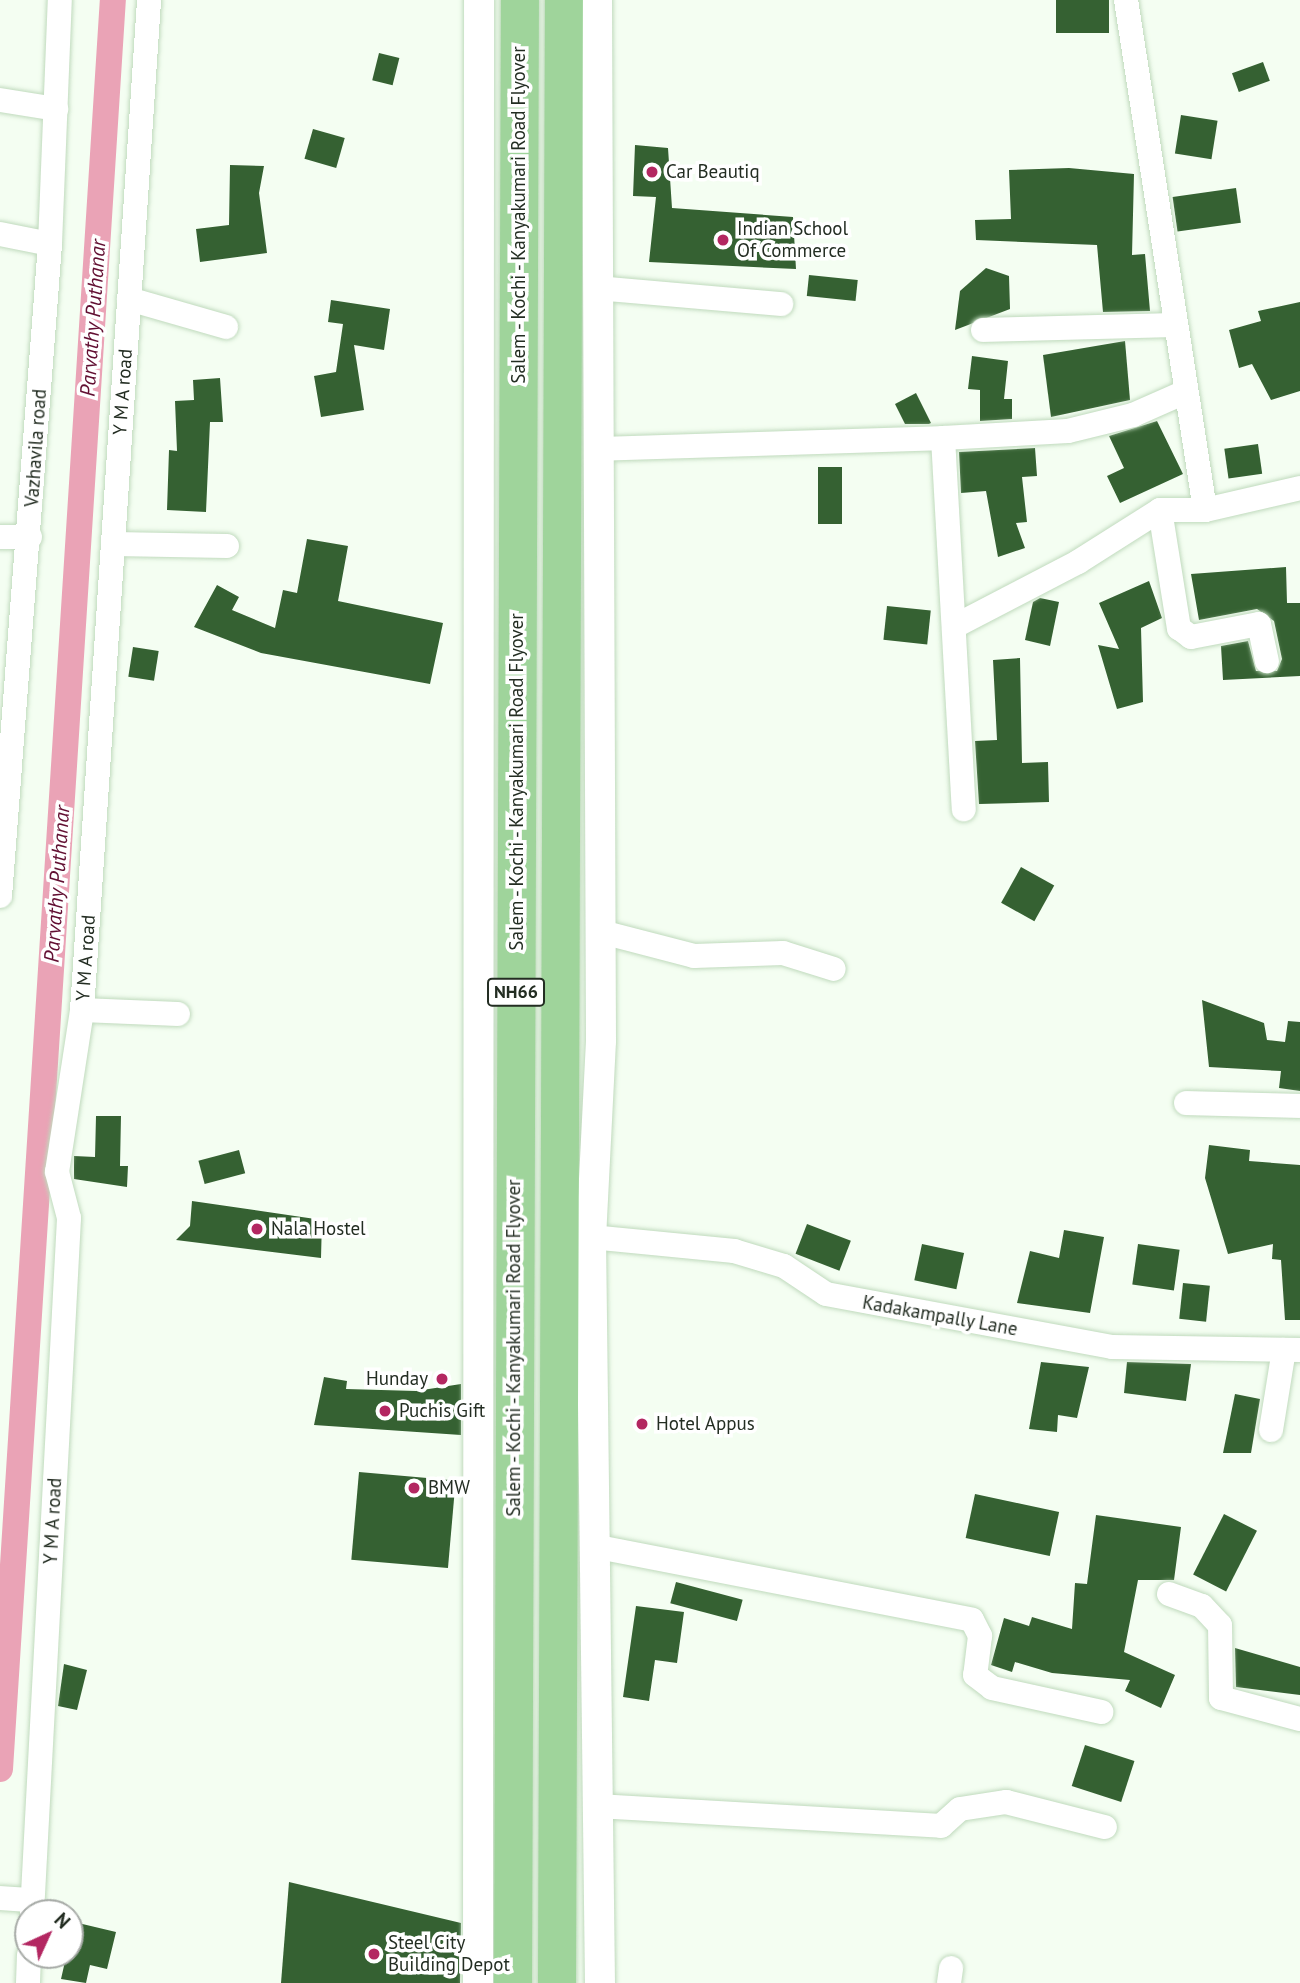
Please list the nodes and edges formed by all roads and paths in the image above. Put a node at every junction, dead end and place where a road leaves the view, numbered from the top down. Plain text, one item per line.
1 (60, 0) edge
2 (149, 0) edge
3 (479, 0) edge
4 (520, 0) edge
5 (564, 0) edge
6 (597, 0) edge
7 (1126, 0) edge
8 (0, 100) edge
9 (55, 109) junction
10 (0, 234) edge
11 (50, 244) junction
12 (597, 288) junction
13 (130, 299) junction
14 (780, 304) dead end
15 (1173, 325) junction
16 (226, 327) dead end
17 (983, 330) dead end
18 (1185, 392) junction
19 (943, 438) junction
20 (597, 449) junction
21 (1300, 488) edge
22 (1160, 510) junction
23 (1205, 510) junction
24 (0, 537) edge
25 (30, 537) junction
26 (113, 544) junction
27 (227, 546) dead end
28 (955, 626) junction
29 (1267, 661) dead end
30 (964, 809) dead end
31 (0, 896) edge
32 (598, 931) junction
33 (834, 969) dead end
34 (82, 1010) junction
35 (178, 1014) dead end
36 (1186, 1103) dead end
37 (1300, 1106) edge
38 (592, 1237) junction
39 (1292, 1350) edge
40 (1271, 1430) dead end
41 (593, 1546) junction
42 (1170, 1594) dead end
43 (1101, 1712) dead end
44 (1300, 1719) edge
45 (597, 1806) junction
46 (1105, 1827) dead end
47 (20, 1899) edge
48 (478, 1983) edge
49 (513, 1983) edge
50 (557, 1983) edge
51 (600, 1983) edge

1 - 9 street, Vazhavila road
2 - 13 street, Y M A road
3 - 48 street
4 - 49 highway, Salem - Kochi - Kanyakumari Road Flyover / NH66
5 - 50 highway, NH66
6 - 12 street
7 - 15 street
8 - 9 street
9 - 11 street, Vazhavila road
10 - 11 street
11 - 25 street, Vazhavila road
12 - 14 street
12 - 20 street
13 - 16 street
13 - 26 street, Y M A road
15 - 17 street
15 - 18 street
18 - 19 street
18 - 23 street
19 - 20 street
19 - 28 street
20 - 32 street
21 - 23 street
22 - 23 street
22 - 28 street
22 - 29 street
24 - 25 street
25 - 31 street, Vazhavila road
26 - 27 street
26 - 34 street, Y M A road
28 - 30 street
32 - 33 street
32 - 38 street
34 - 35 street
34 - 47 street, Y M A road
36 - 37 street
38 - 39 street, Kadakampally Lane
38 - 41 street
39 - 40 street
41 - 43 street
41 - 45 street
42 - 44 street
45 - 46 street
45 - 51 street

